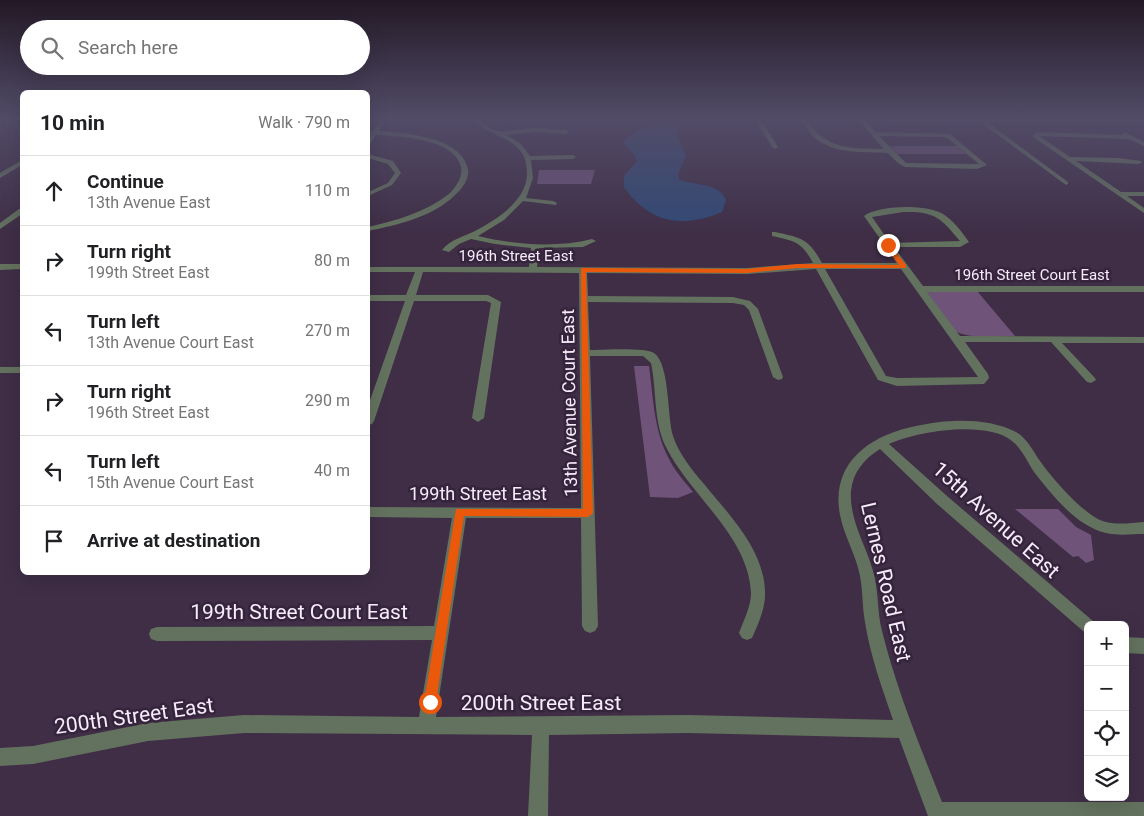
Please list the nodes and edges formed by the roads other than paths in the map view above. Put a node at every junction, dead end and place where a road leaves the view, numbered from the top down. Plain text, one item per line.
1 (459, 156) edge
2 (895, 156) edge
3 (974, 156) edge
4 (1030, 156) edge
5 (1065, 156) edge
6 (370, 157) edge
7 (573, 157) dead end
8 (527, 158) joint
9 (1069, 159) junction
10 (1139, 162) dead end
11 (20, 163) edge
12 (0, 176) edge
13 (1066, 183) dead end
14 (370, 193) edge
15 (1119, 194) junction
16 (1144, 194) edge
17 (520, 200) junction
18 (553, 202) dead end
19 (1144, 211) edge
20 (20, 212) edge
21 (0, 227) edge
22 (370, 228) edge
23 (775, 234) dead end
24 (470, 236) junction
25 (592, 241) dead end
26 (535, 245) junction
27 (888, 245) junction
28 (446, 250) dead end
29 (0, 266) edge
30 (819, 266) junction
31 (904, 266) junction
32 (20, 267) edge
33 (370, 269) edge
34 (420, 269) junction
35 (533, 270) junction
36 (583, 270) junction
37 (921, 289) junction
38 (1144, 289) edge
39 (370, 298) edge
40 (410, 298) junction
41 (584, 299) junction
42 (958, 339) junction
43 (1054, 340) junction
44 (1144, 340) edge
45 (586, 353) junction
46 (0, 370) edge
47 (20, 370) edge
48 (778, 377) dead end
49 (1091, 380) dead end
50 (370, 415) edge
51 (478, 418) dead end
52 (880, 442) junction
53 (370, 512) edge
54 (460, 512) junction
55 (588, 513) junction
56 (1144, 528) edge
57 (1084, 623) edge
58 (590, 626) dead end
59 (441, 633) junction
60 (747, 633) dead end
61 (157, 634) dead end
62 (1129, 645) edge
63 (1144, 646) edge
64 (426, 726) junction
65 (541, 726) junction
66 (906, 729) junction
67 (0, 757) edge
68 (1144, 811) edge
69 (937, 814) edge
70 (538, 816) edge

1 - 22 street
2 - 3 street
4 - 13 street
5 - 9 street
6 - 14 street
7 - 8 street
8 - 17 street
9 - 10 street
9 - 15 street
11 - 12 street
15 - 16 street
15 - 19 street
17 - 18 street
17 - 24 street
20 - 21 street
23 - 30 street
24 - 26 street
24 - 28 street
25 - 26 street
26 - 35 street
27 - 27 street
27 - 31 street
29 - 32 street
30 - 31 street, 196th Street East
30 - 36 street, 196th Street East
30 - 42 street
31 - 37 street
33 - 34 street, 196th Street East
34 - 35 street, 196th Street East
34 - 40 street
35 - 36 street, 196th Street East
36 - 41 street, 13th Avenue Court East
37 - 38 street, 196th Street Court East
37 - 42 street
39 - 40 street
40 - 50 street
40 - 51 street
41 - 45 street, 13th Avenue Court East
41 - 48 street
42 - 43 street
43 - 44 street
43 - 49 street
45 - 55 street, 13th Avenue Court East
45 - 60 street
46 - 47 street
52 - 56 street, Lernes Road East
52 - 57 street, 15th Avenue East
52 - 66 street, Lernes Road East
53 - 54 street, 199th Street East
54 - 55 street, 199th Street East
54 - 59 street
55 - 58 street, 13th Avenue Court East
59 - 61 street, 199th Street Court East
59 - 64 street
62 - 63 street
64 - 65 street, 200th Street East
64 - 67 street, 200th Street East
65 - 66 street, 200th Street East
65 - 70 street
66 - 69 street, Lernes Road East
68 - 69 street

